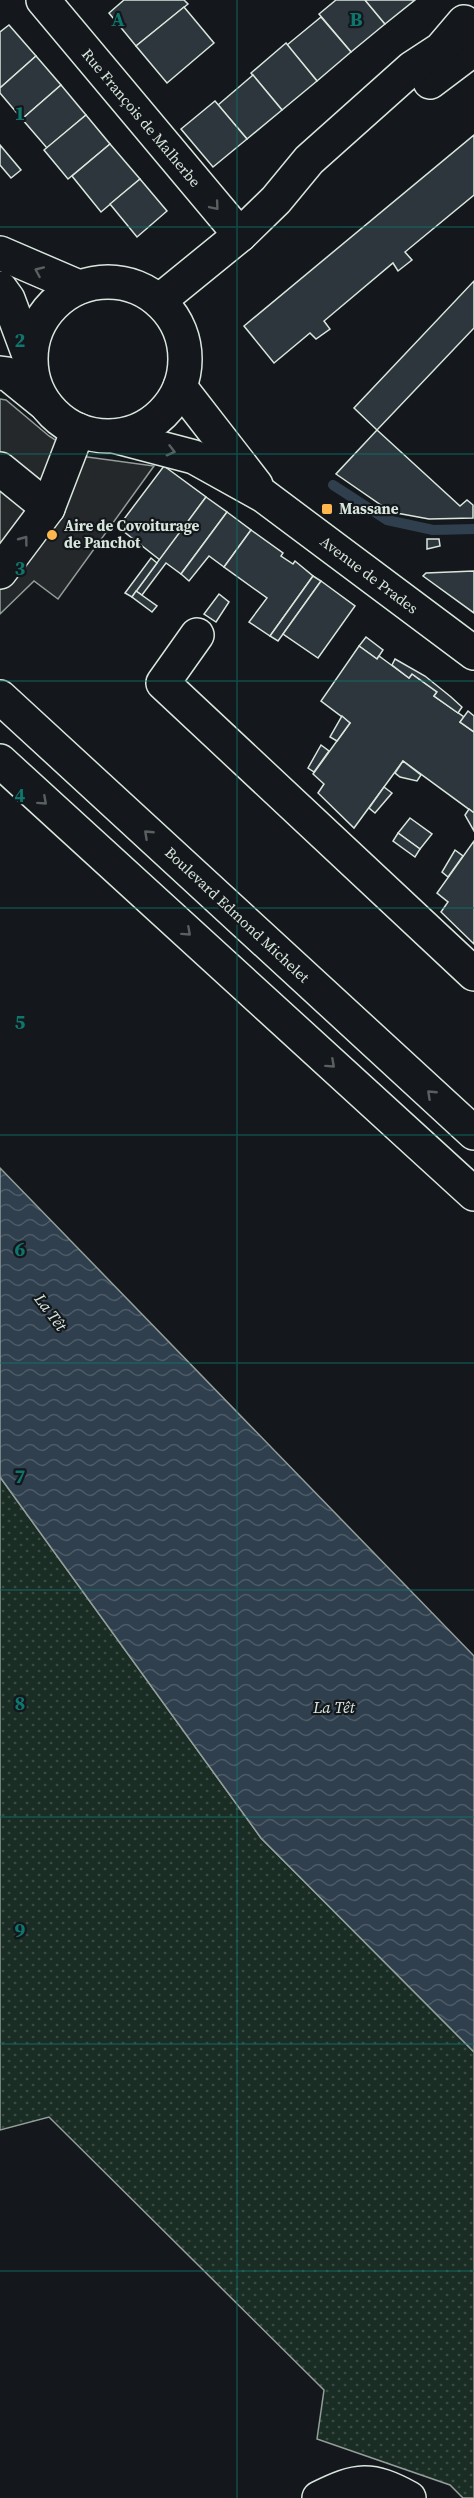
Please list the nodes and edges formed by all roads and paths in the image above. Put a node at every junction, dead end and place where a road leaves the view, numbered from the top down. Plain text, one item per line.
1 (43, 0) edge
2 (470, 27) edge
3 (240, 235) junction
4 (0, 253) edge
5 (78, 286) junction
6 (0, 288) edge
7 (159, 301) junction
8 (30, 358) junction
9 (0, 373) edge
10 (180, 387) junction
11 (45, 404) junction
12 (78, 430) junction
13 (114, 436) junction
14 (0, 470) edge
15 (264, 496) junction
16 (48, 508) junction
17 (0, 572) edge
18 (197, 635) dead end
19 (474, 653) edge
20 (0, 697) edge
21 (0, 761) edge
22 (474, 974) edge
23 (474, 1133) edge
24 (474, 1194) edge
25 (318, 2498) edge
26 (409, 2498) edge

1 -> 3 main road, Rue François de Malherbe
2 - 3 main road
3 - 7 main road
5 -> 4 main road
5 - 7 main road
5 - 8 main road
6 - 8 main road
7 - 10 main road
8 - 11 main road
9 - 11 main road
10 - 13 main road
10 - 15 main road, Avenue de Prades
11 - 12 main road
12 - 13 main road
12 - 16 main road
13 -> 15 main road, Avenue de Prades
14 - 16 main road
15 - 19 main road, Avenue de Prades
17 -> 16 main road
18 - 22 main road
23 -> 20 main road, Boulevard Edmond Michelet
21 -> 24 main road
25 - 26 main road

